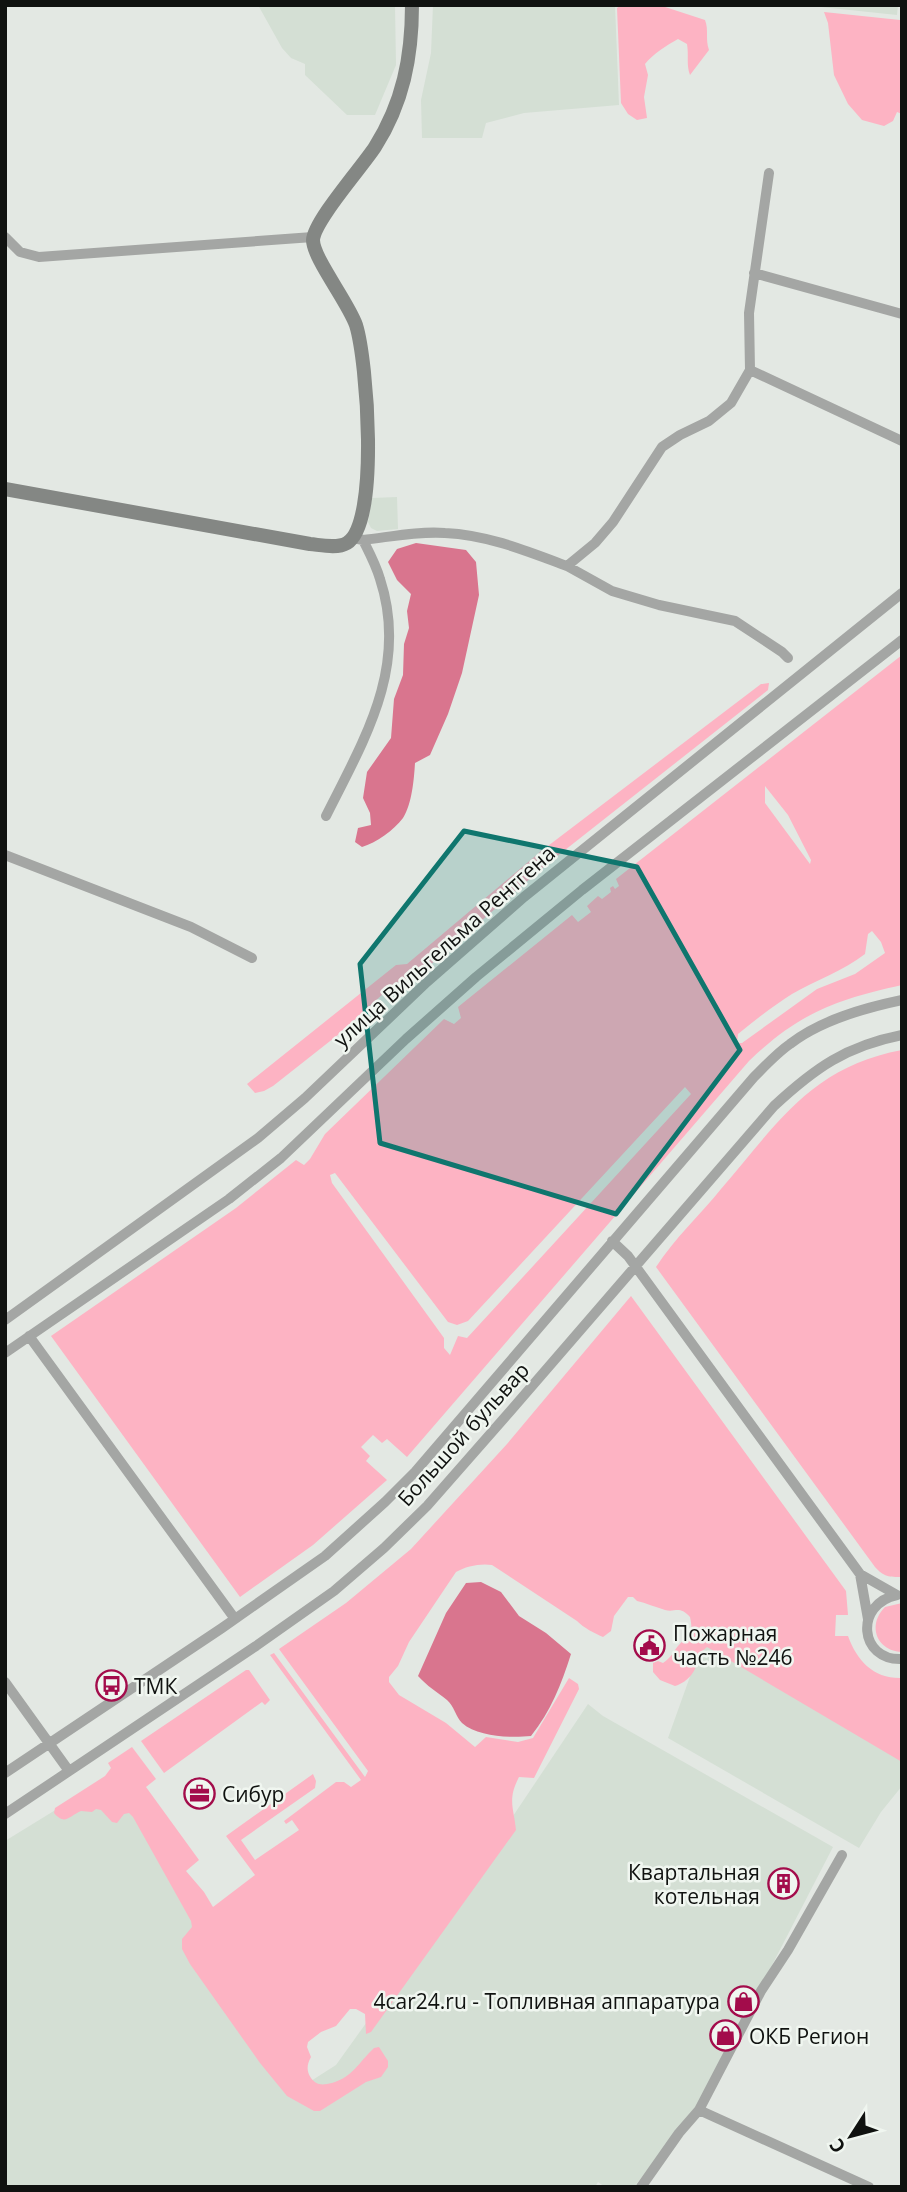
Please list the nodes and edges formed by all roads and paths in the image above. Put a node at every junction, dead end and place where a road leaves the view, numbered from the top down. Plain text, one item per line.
1 (412, 5) edge
2 (769, 173) dead end
3 (5, 237) edge
4 (313, 237) junction
5 (754, 273) junction
6 (902, 314) edge
7 (750, 370) junction
8 (902, 441) edge
9 (5, 489) edge
10 (358, 539) junction
11 (566, 566) junction
12 (902, 593) edge
13 (902, 640) edge
14 (788, 658) dead end
15 (326, 816) dead end
16 (5, 855) edge
17 (252, 958) dead end
18 (902, 1000) edge
19 (902, 1035) edge
20 (612, 1241) junction
21 (636, 1267) junction
22 (5, 1320) edge
23 (29, 1336) junction
24 (5, 1353) edge
25 (860, 1574) junction
26 (900, 1595) edge
27 (234, 1619) junction
28 (868, 1619) junction
29 (902, 1659) edge
30 (5, 1682) edge
31 (50, 1743) junction
32 (69, 1771) junction
33 (5, 1773) edge
34 (5, 1814) edge
35 (842, 1856) dead end
36 (699, 2110) junction
37 (641, 2187) edge
38 (869, 2187) edge

1 - 4 street
2 - 5 street
3 - 4 street
4 - 10 street
5 - 6 street
5 - 7 street
7 - 8 street
7 - 11 street
9 - 10 street
10 - 11 street
10 - 15 street
11 - 14 street
12 - 22 street, улица Вильгельма Рентгена
13 - 23 street, улица Вильгельма Рентгена
16 - 17 street
18 - 20 street, Большой бульвар
19 - 21 street, Большой бульвар
20 - 21 street
20 - 27 street, Большой бульвар
21 - 25 street
21 - 32 street, Большой бульвар
23 - 24 street, улица Вильгельма Рентгена
23 - 27 street
25 - 26 street
25 - 28 street
26 - 28 street
27 - 31 street, Большой бульвар
28 - 29 street
30 - 31 street
31 - 32 street
31 - 33 street, Большой бульвар
32 - 34 street, Большой бульвар
35 - 36 street
36 - 37 street
36 - 38 street

